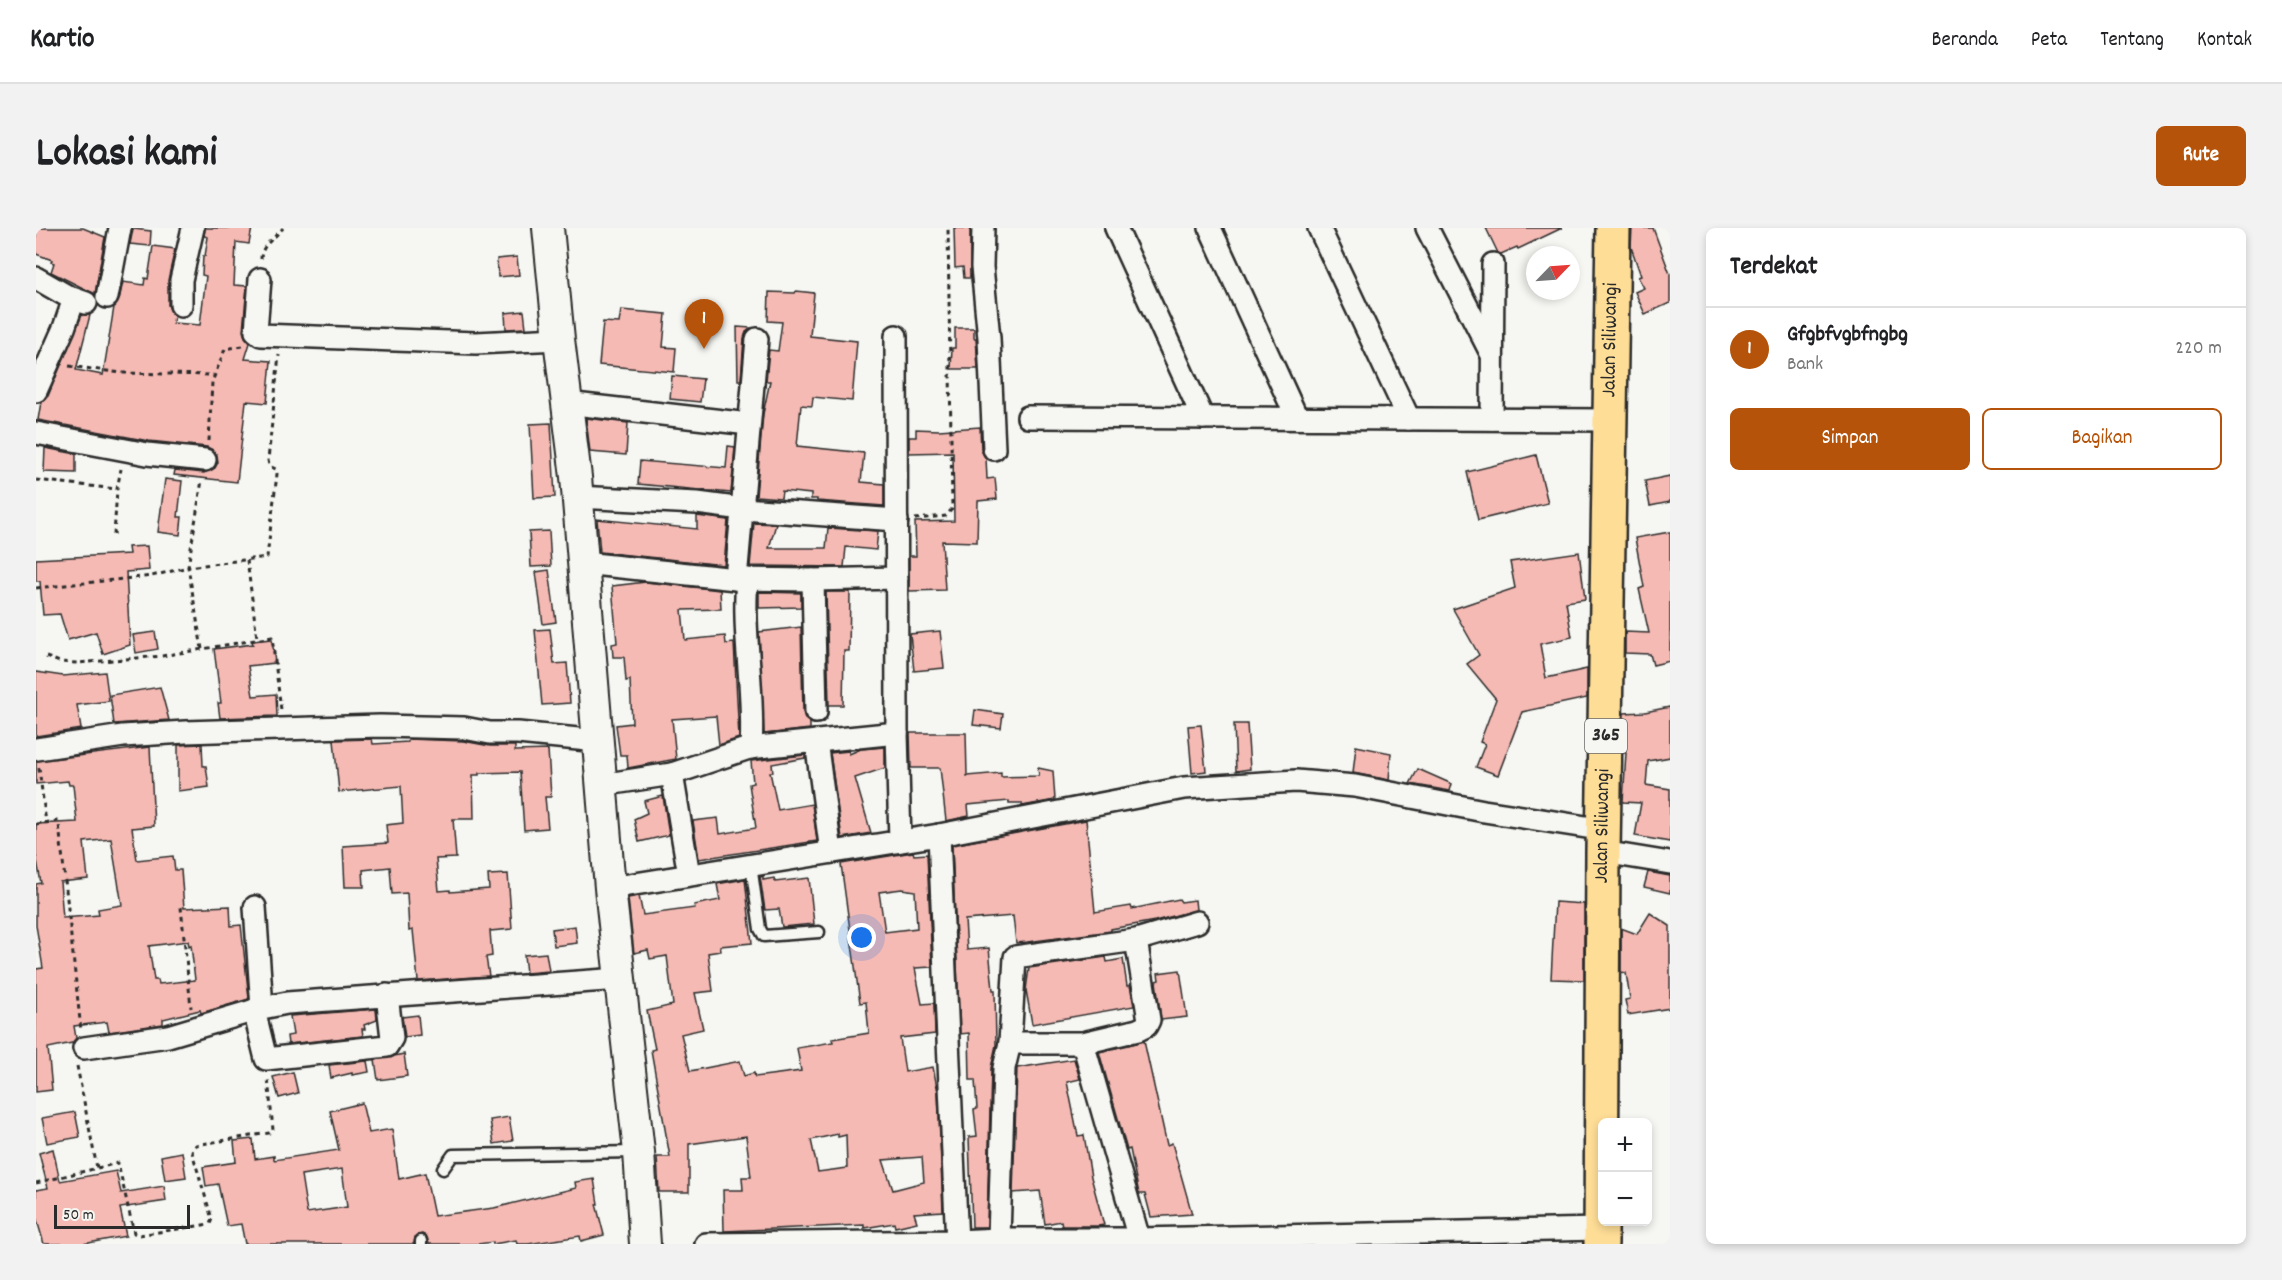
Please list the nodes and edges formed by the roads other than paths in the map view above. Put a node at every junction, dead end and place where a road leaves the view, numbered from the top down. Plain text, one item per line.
1 (120, 228) edge
2 (193, 228) edge
3 (548, 228) edge
4 (983, 228) edge
5 (1116, 228) edge
6 (1210, 228) edge
7 (1319, 228) edge
8 (1427, 228) edge
9 (1612, 228) edge
10 (1493, 264) dead end
11 (36, 278) edge
12 (260, 279) road end
13 (89, 300) junction
14 (181, 305) dead end
15 (896, 336) dead end
16 (559, 339) junction
17 (757, 339) dead end
18 (1492, 356) junction
19 (36, 391) edge
20 (566, 403) junction
21 (1028, 417) dead end
22 (1203, 418) junction
23 (1297, 418) junction
24 (1409, 419) junction
25 (1492, 419) junction
26 (1611, 420) junction
27 (749, 424) junction
28 (36, 433) edge
29 (994, 449) dead end
30 (205, 460) road end
31 (577, 497) junction
32 (742, 509) junction
33 (897, 519) junction
34 (583, 563) junction
35 (897, 578) junction
36 (742, 579) junction
37 (813, 580) junction
38 (816, 712) dead end
39 (897, 733) junction
40 (598, 741) junction
41 (816, 741) junction
42 (751, 748) junction
43 (37, 749) edge
44 (672, 774) junction
45 (601, 785) junction
46 (939, 835) junction
47 (900, 841) junction
48 (1604, 841) junction
49 (831, 852) junction
50 (1670, 863) edge
51 (751, 865) junction
52 (689, 875) junction
53 (609, 888) junction
54 (255, 908) dead end
55 (1197, 922) dead end
56 (819, 932) dead end
57 (1136, 940) junction
58 (620, 979) junction
59 (387, 995) junction
60 (258, 1009) junction
61 (1010, 1043) junction
62 (1083, 1043) junction
63 (80, 1054) road end
64 (639, 1152) junction
65 (443, 1169) dead end
66 (1601, 1236) edge
67 (999, 1239) junction
68 (1139, 1239) junction
69 (957, 1243) edge
70 (645, 1244) edge
71 (706, 1244) edge

1 - 13 street
2 - 14 street
3 - 16 main road
4 - 29 street
5 - 22 street
6 - 23 street
7 - 24 street
8 - 18 street
9 - 26 main road, Jalan Siliwangi / 365
10 - 18 street
11 - 13 street
12 - 16 street
13 - 19 street
15 - 33 street
16 - 20 main road
17 - 27 street
18 - 25 street
20 - 27 street
20 - 31 main road
21 - 22 street
22 - 23 street
23 - 24 street
24 - 25 street
25 - 26 street
26 - 48 main road, Jalan Siliwangi / 365
27 - 32 street
28 - 30 street
31 - 32 street
31 - 34 main road
32 - 33 street
32 - 36 street
33 - 35 street
34 - 36 street
34 - 40 main road
35 - 37 street
35 - 39 street
36 - 37 street
36 - 42 street
37 - 38 street
39 - 41 street
39 - 47 street
40 - 43 street
40 - 45 main road
41 - 42 street
41 - 49 street
42 - 44 street
44 - 45 street
44 - 52 street
45 - 53 main road
46 - 47 street
46 - 48 street
46 - 69 street
47 - 49 street
48 - 50 street
48 - 66 main road, Jalan Siliwangi / 365
49 - 51 street
51 - 52 street
51 - 56 lane
52 - 53 street
53 - 58 main road
54 - 60 street
55 - 57 street
57 - 61 street
57 - 62 street
58 - 59 street
58 - 64 main road
59 - 60 street
59 - 60 street
60 - 63 street
61 - 62 street
61 - 67 street
62 - 68 street
64 - 65 lane
64 - 70 main road
66 - 68 street
67 - 68 street
67 - 69 street
69 - 71 street

